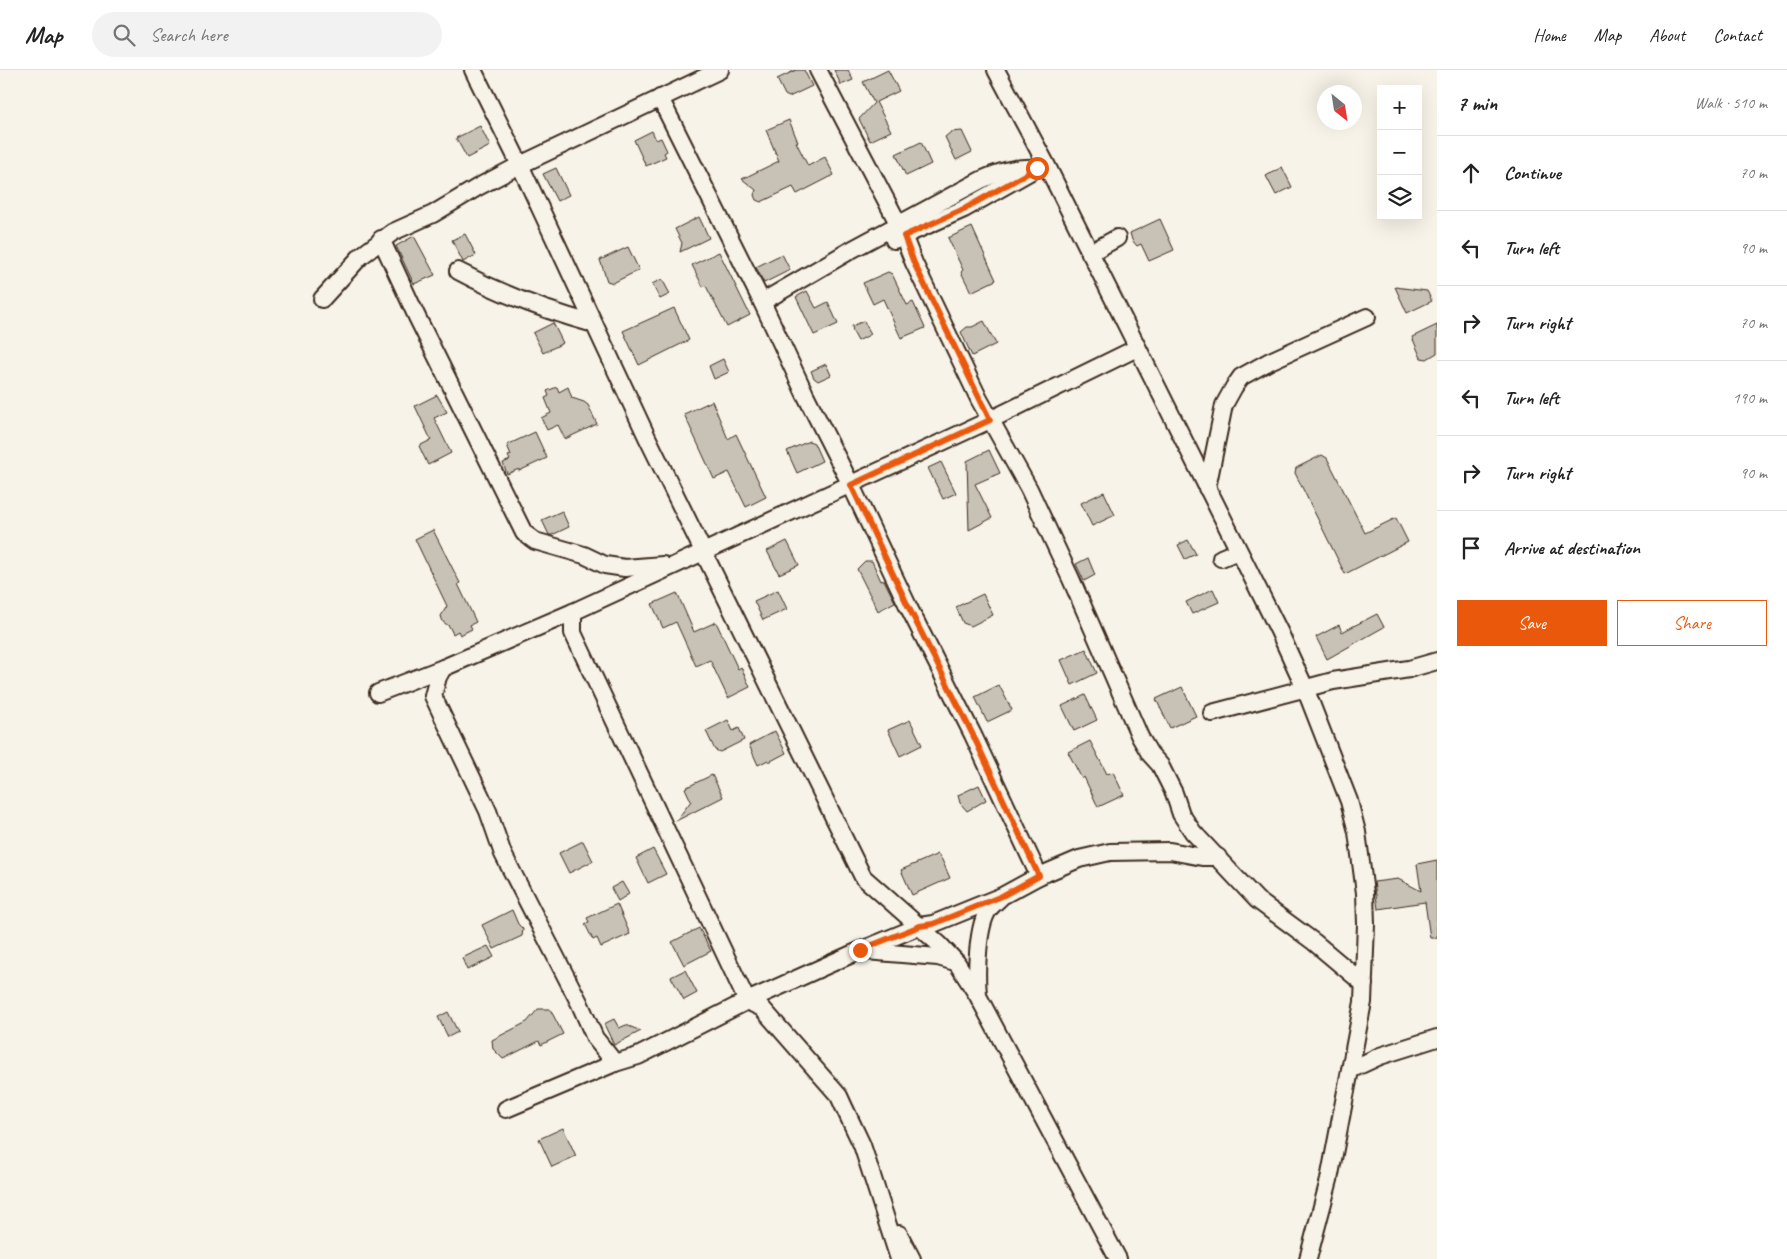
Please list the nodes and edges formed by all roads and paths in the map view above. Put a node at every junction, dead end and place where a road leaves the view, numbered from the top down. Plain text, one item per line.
1 (473, 70) edge
2 (720, 70) edge
3 (818, 70) edge
4 (996, 70) edge
5 (660, 98) junction
6 (520, 165) junction
7 (1042, 166) junction
8 (902, 231) junction
9 (1117, 238) dead end
10 (382, 239) junction
11 (1090, 253) junction
12 (458, 270) dead end
13 (322, 299) dead end
14 (762, 302) junction
15 (1367, 317) dead end
16 (594, 324) junction
17 (1137, 348) junction
18 (990, 420) junction
19 (851, 485) junction
20 (1207, 488) junction
21 (704, 550) junction
22 (1238, 551) junction
23 (1221, 558) dead end
24 (674, 564) junction
25 (573, 612) junction
26 (1437, 661) edge
27 (443, 668) junction
28 (1305, 688) junction
29 (378, 693) dead end
30 (1212, 713) dead end
31 (1218, 857) junction
32 (1039, 876) junction
33 (1002, 896) junction
34 (920, 926) junction
35 (860, 950) junction
36 (957, 963) junction
37 (1364, 984) junction
38 (978, 996) junction
39 (747, 1001) junction
40 (1437, 1038) edge
41 (615, 1063) junction
42 (1350, 1070) junction
43 (506, 1109) dead end
44 (885, 1214) junction
45 (899, 1259) edge
46 (912, 1259) edge
47 (1118, 1259) edge
48 (1308, 1259) edge

1 - 6 street
2 - 5 street
3 - 8 street
4 - 7 street
5 - 6 street
5 - 14 street
6 - 10 street
6 - 16 street
7 - 8 street
7 - 11 street
8 - 14 street
8 - 18 street
9 - 11 street
10 - 13 street
10 - 24 street
11 - 17 street
12 - 16 street
14 - 19 street
15 - 20 street
16 - 21 street
17 - 18 street
17 - 20 street
18 - 19 street
18 - 31 street
19 - 21 street
19 - 32 street
20 - 22 street
21 - 24 street
21 - 34 street
22 - 23 street
22 - 28 street
24 - 25 street
25 - 27 street
25 - 39 street
26 - 28 street
27 - 29 street
27 - 41 street
28 - 30 street
28 - 37 street
31 - 32 street
31 - 37 street
32 - 33 street
33 - 34 street
33 - 38 street
34 - 35 street
34 - 36 street
35 - 36 street
35 - 39 street
36 - 38 street
37 - 42 street
38 - 47 street
39 - 41 street
39 - 44 street
40 - 42 street
41 - 43 street
42 - 48 street
44 - 45 street
44 - 46 street

